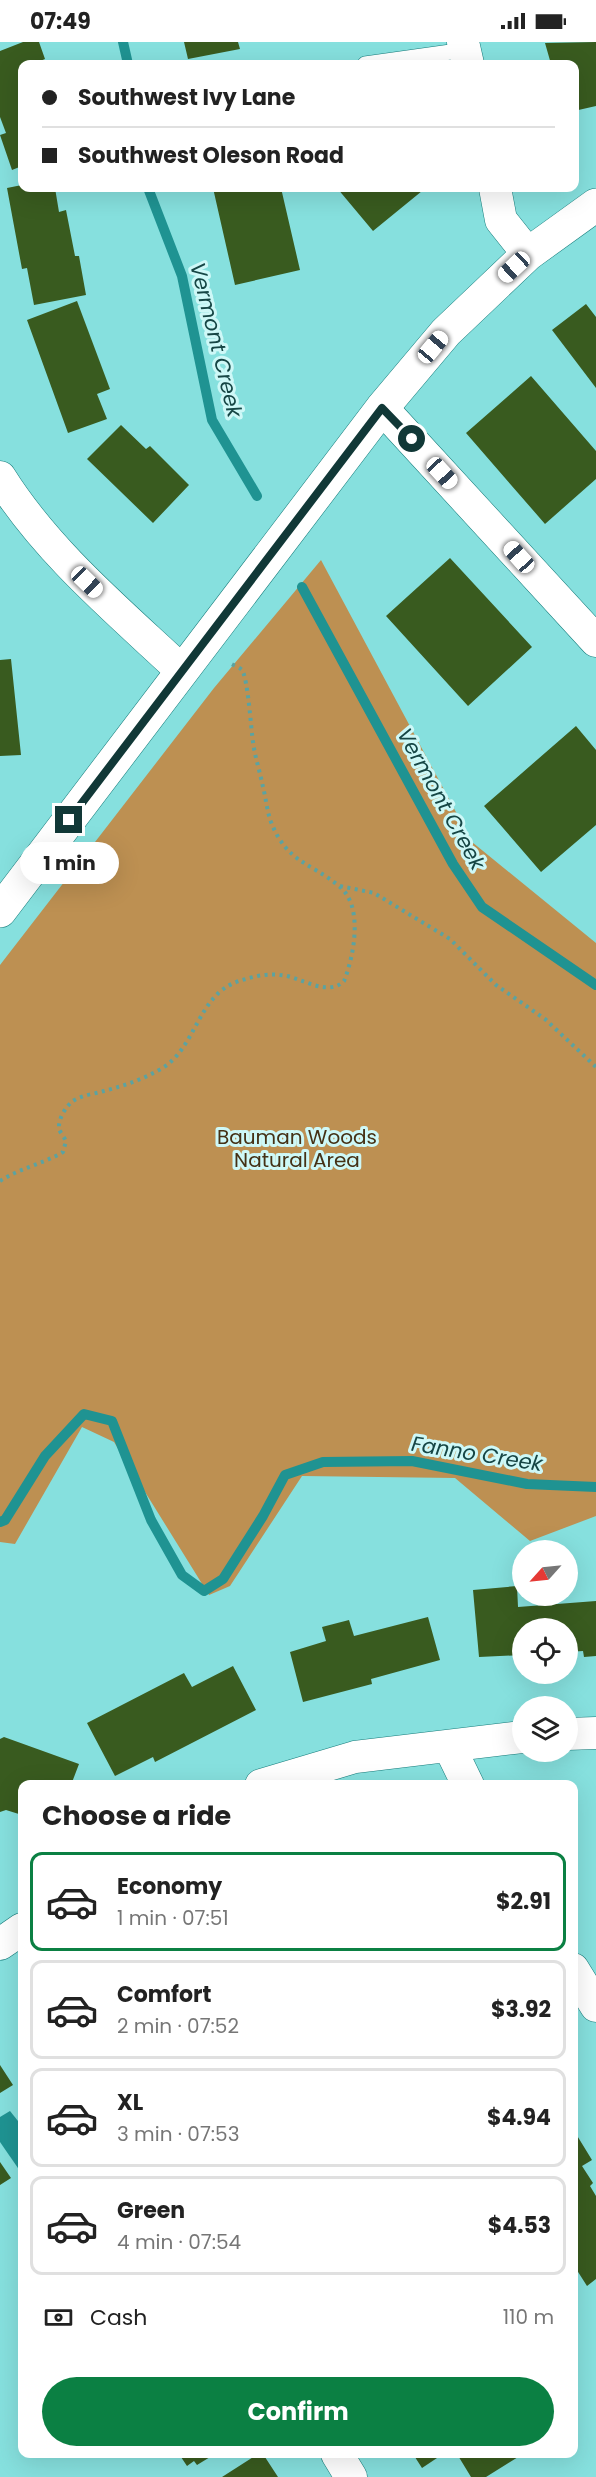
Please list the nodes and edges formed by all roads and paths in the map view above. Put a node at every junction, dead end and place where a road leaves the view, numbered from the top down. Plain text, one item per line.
1 (465, 52) edge
2 (398, 60) edge
3 (496, 192) edge
4 (596, 205) edge
5 (528, 254) junction
6 (382, 408) junction
7 (0, 477) edge
8 (596, 641) edge
9 (230, 662) dead end
10 (182, 671) junction
11 (340, 886) junction
12 (0, 911) edge
13 (596, 1067) edge
14 (0, 1181) edge
15 (596, 1733) edge
16 (578, 1734) edge
17 (512, 1738) edge
18 (449, 1746) junction
19 (278, 1780) edge
20 (466, 1780) edge
21 (578, 1977) edge
22 (596, 2006) edge
23 (339, 2458) edge
24 (351, 2477) edge

1 - 2 lane
3 - 5 street
4 - 5 main road
5 - 6 main road
6 - 8 street
6 - 10 main road
7 - 10 street
9 - 11 path
10 - 12 main road
11 - 13 path
11 - 14 path
15 - 16 street
17 - 18 street
18 - 19 street
18 - 20 street
21 - 22 street
23 - 24 street

